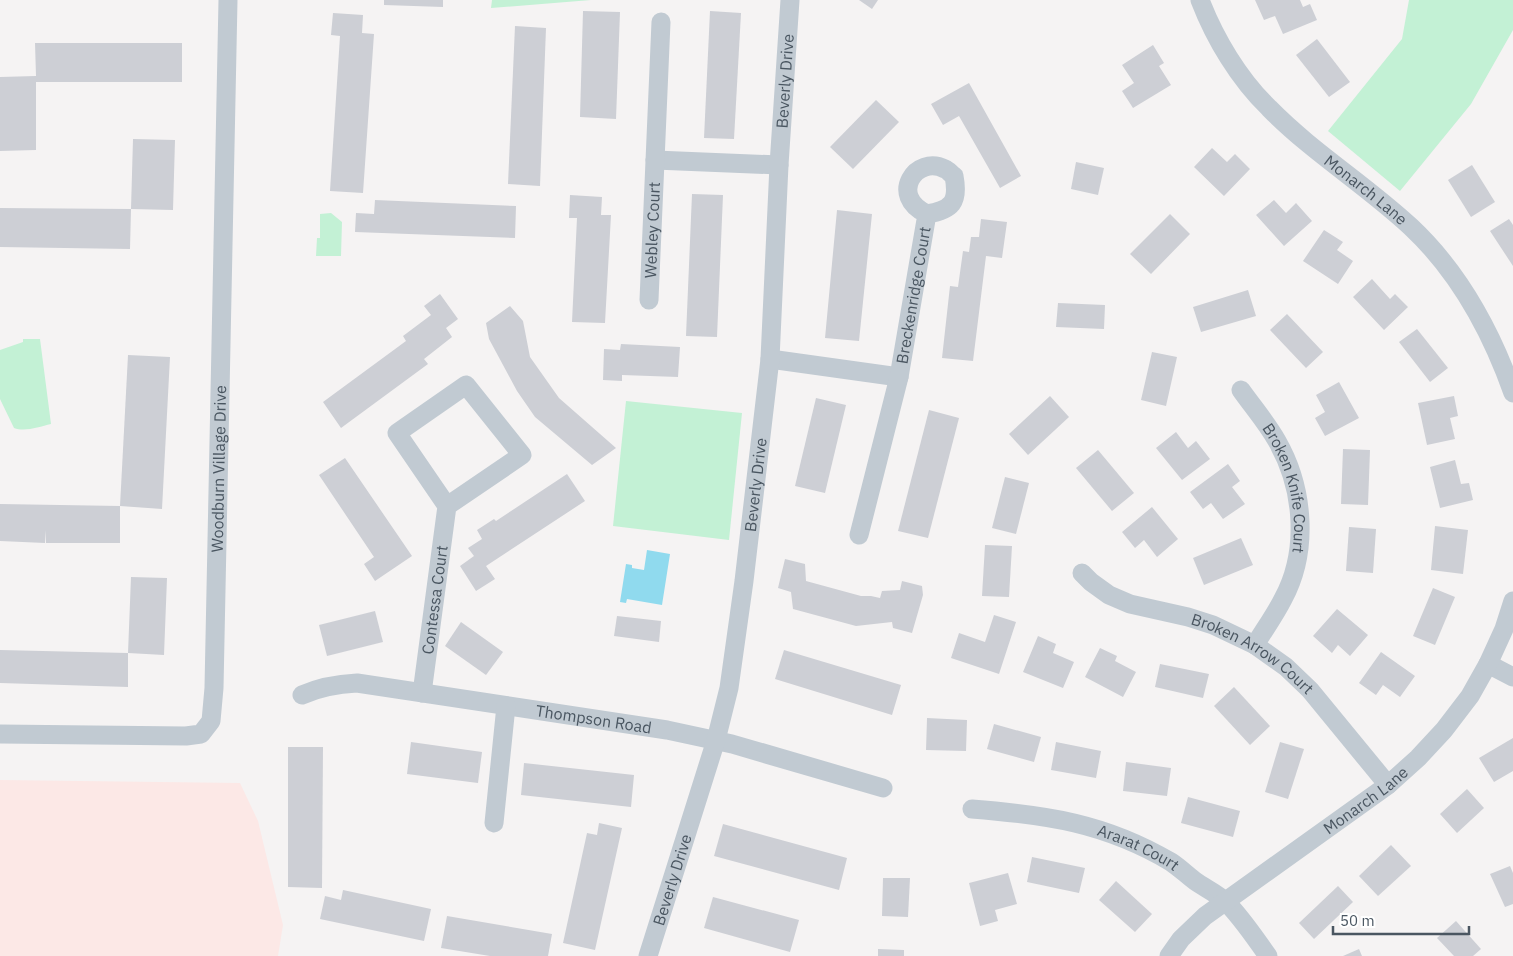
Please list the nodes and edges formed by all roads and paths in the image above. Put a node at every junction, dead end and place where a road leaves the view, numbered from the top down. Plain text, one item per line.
1 (228, 0) edge
2 (790, 0) edge
3 (1200, 0) edge
4 (661, 22) dead end
5 (655, 160) junction
6 (779, 165) junction
7 (926, 214) dead end
8 (649, 300) dead end
9 (770, 359) junction
10 (899, 377) junction
11 (1242, 390) dead end
12 (1513, 393) edge
13 (447, 506) junction
14 (859, 535) dead end
15 (1082, 573) dead end
16 (1513, 601) edge
17 (1255, 645) junction
18 (1488, 664) junction
19 (1513, 677) edge
20 (422, 693) junction
21 (302, 695) dead end
22 (506, 706) junction
23 (0, 734) edge
24 (716, 740) junction
25 (1388, 785) junction
26 (882, 788) dead end
27 (972, 809) dead end
28 (494, 823) dead end
29 (1226, 901) junction
30 (648, 956) edge
31 (1169, 956) edge
32 (1268, 956) edge

1 - 23 street, Woodburn Village Drive
2 - 6 street, Beverly Drive
3 - 12 street, Monarch Lane
4 - 5 street, Webley Court
5 - 6 street, Webley Court
5 - 8 street, Webley Court
6 - 9 street, Beverly Drive
7 - 10 street, Breckenridge Court
9 - 10 street, Breckenridge Court
9 - 24 street, Beverly Drive
10 - 14 street, Breckenridge Court
11 - 17 street, Broken Knife Court
13 - 13 street
13 - 20 street, Contessa Court
15 - 17 street, Broken Arrow Court
16 - 18 street, Monarch Lane
17 - 25 street, Broken Arrow Court
18 - 19 street
18 - 25 street, Monarch Lane
20 - 21 street, Thompson Road
20 - 22 street, Thompson Road
22 - 24 street, Thompson Road
22 - 28 street
24 - 26 street, Thompson Road
24 - 30 street, Beverly Drive
25 - 29 street, Monarch Lane
27 - 29 street, Ararat Court
29 - 31 street, Monarch Lane
29 - 32 street, Ararat Court

